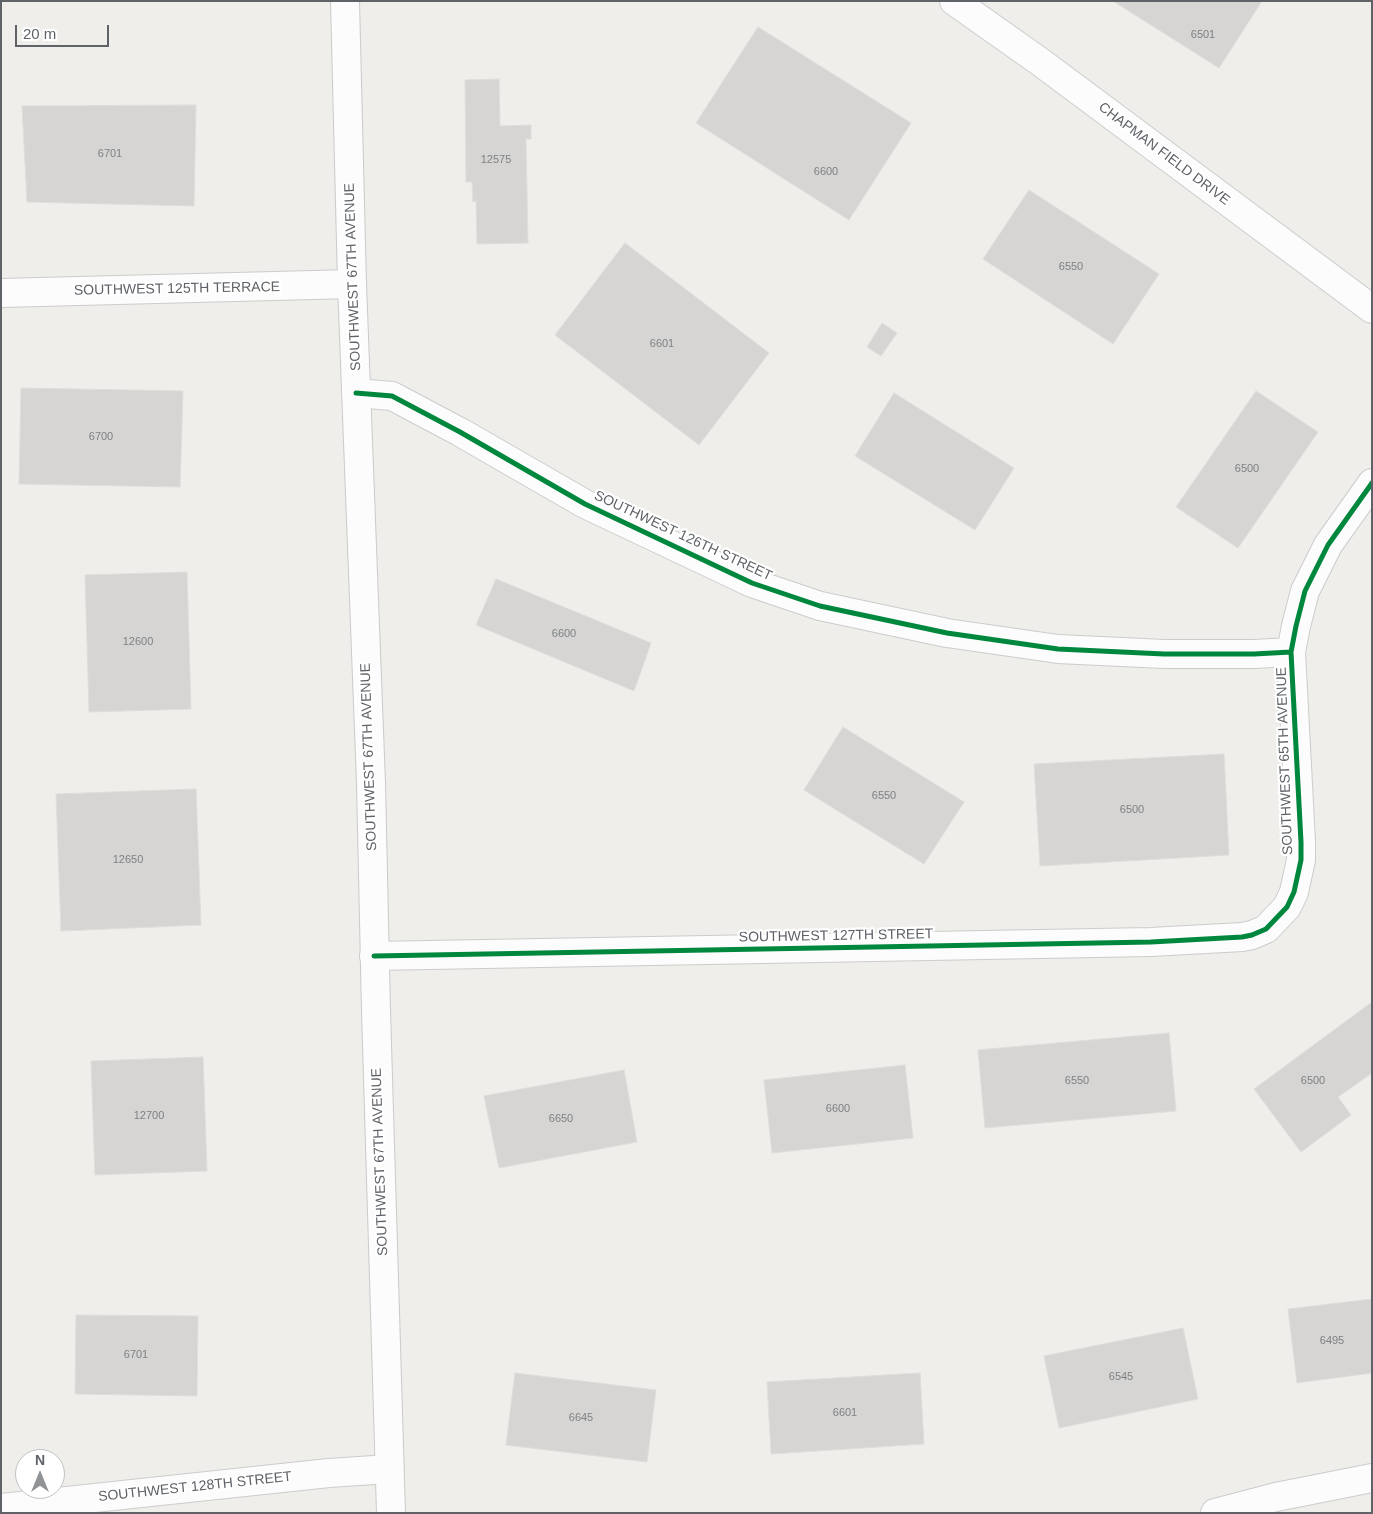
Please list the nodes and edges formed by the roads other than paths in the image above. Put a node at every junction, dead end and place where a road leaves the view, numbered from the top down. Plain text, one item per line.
1 (345, 1) edge
2 (954, 1) edge
3 (352, 284) junction
4 (1, 293) edge
5 (1372, 308) edge
6 (356, 393) junction
7 (1372, 483) edge
8 (1291, 652) junction
9 (1287, 907) joint
10 (374, 956) junction
11 (389, 1469) junction
12 (1372, 1478) edge
13 (1, 1508) edge
14 (391, 1513) edge
15 (1214, 1513) edge

1 - 3 street, SOUTHWEST 67TH AVENUE
2 - 5 street, CHAPMAN FIELD DRIVE
3 - 4 street, SOUTHWEST 125TH TERRACE
3 - 6 street, SOUTHWEST 67TH AVENUE
6 - 8 street, SOUTHWEST 126TH STREET
6 - 10 street, SOUTHWEST 67TH AVENUE
7 - 8 street, SOUTHWEST 65TH AVENUE
8 - 9 street, SOUTHWEST 65TH AVENUE
9 - 10 street, SOUTHWEST 127TH STREET
10 - 11 street, SOUTHWEST 67TH AVENUE
11 - 13 street, SOUTHWEST 128TH STREET
11 - 14 street, SOUTHWEST 67TH AVENUE
12 - 15 street

